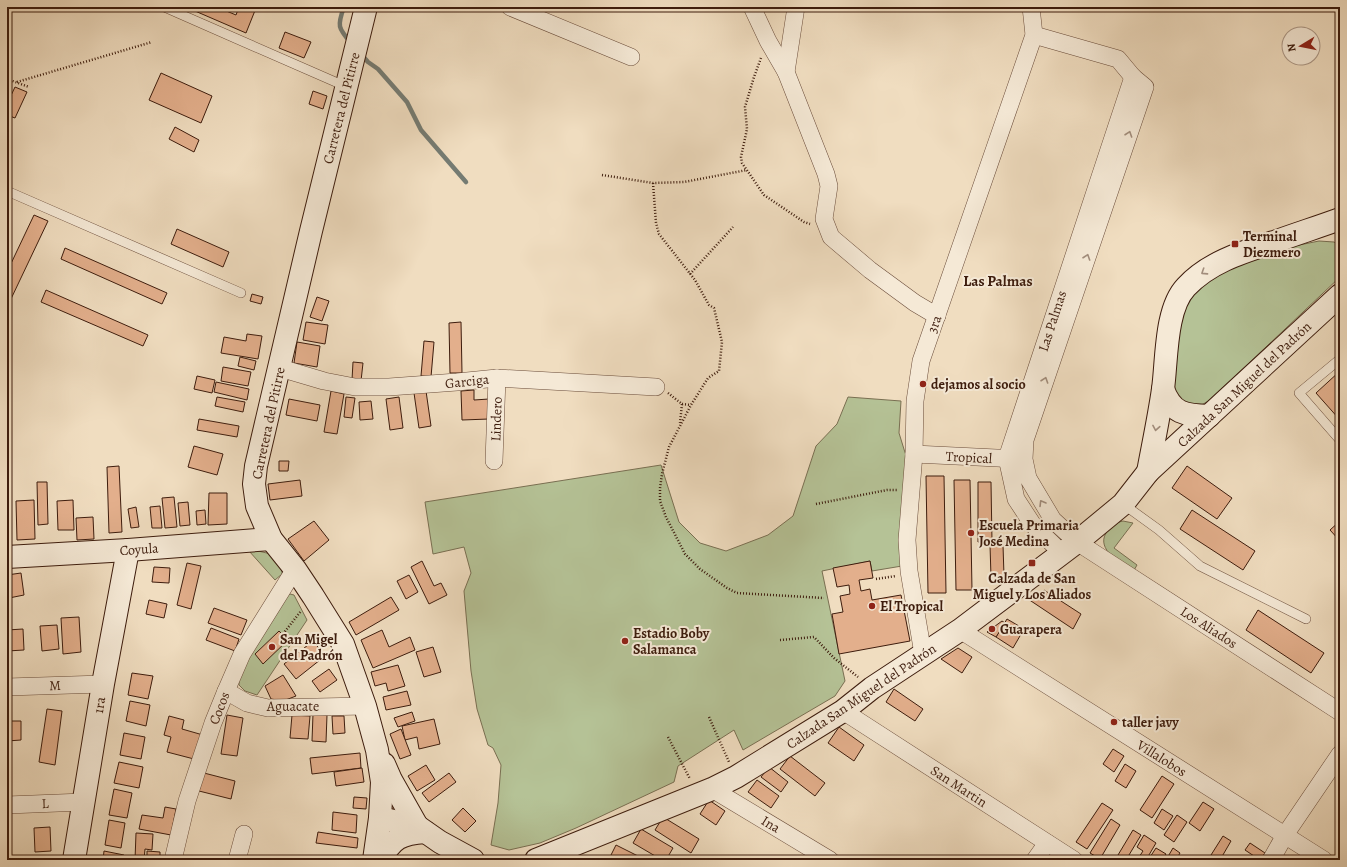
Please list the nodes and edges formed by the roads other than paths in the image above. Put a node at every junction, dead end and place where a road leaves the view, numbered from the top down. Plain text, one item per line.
1 (164, 7) edge
2 (366, 7) edge
3 (510, 7) edge
4 (752, 7) edge
5 (796, 7) edge
6 (1031, 7) edge
7 (1034, 35) junction
8 (631, 57) dead end
9 (786, 72) junction
10 (1133, 76) junction
11 (347, 86) junction
12 (7, 191) edge
13 (1340, 219) edge
14 (240, 294) dead end
15 (1340, 295) edge
16 (937, 316) junction
17 (1340, 359) edge
18 (280, 368) junction
19 (497, 378) junction
20 (656, 387) road end
21 (1163, 389) junction
22 (1209, 416) junction
23 (1340, 440) edge
24 (914, 454) junction
25 (1007, 458) junction
26 (1024, 459) junction
27 (494, 461) dead end
28 (1148, 472) junction
29 (1123, 504) junction
30 (271, 539) junction
31 (1070, 547) junction
32 (128, 550) junction
33 (7, 557) edge
34 (295, 569) junction
35 (1306, 619) dead end
36 (960, 630) junction
37 (923, 654) junction
38 (103, 684) junction
39 (7, 687) edge
40 (226, 691) junction
41 (365, 706) junction
42 (843, 711) junction
43 (1340, 712) edge
44 (377, 750) junction
45 (1340, 754) edge
46 (705, 791) junction
47 (84, 802) junction
48 (7, 805) edge
49 (380, 818) junction
50 (421, 829) junction
51 (244, 834) dead end
52 (1285, 836) junction
53 (1047, 843) junction
54 (545, 859) edge
55 (74, 860) edge
56 (173, 860) edge
57 (237, 860) edge
58 (374, 860) edge
59 (380, 860) edge
60 (473, 860) edge
61 (830, 860) edge
62 (1035, 860) edge
63 (1074, 860) edge
64 (1271, 860) edge
65 (1324, 860) edge

1 - 11 lane
2 - 11 main road, Carretera del Pitirre
3 - 8 street
4 - 9 street
5 - 9 street
6 - 7 street, 3ra
7 - 10 street, Las Palmas
7 - 16 street, 3ra
9 - 16 street
10 - 25 street, Las Palmas
26 -> 10 street, Las Palmas
11 - 18 main road, Carretera del Pitirre
12 - 14 lane
13 -> 21 main road, Calzada San Miguel del Padrón
15 - 22 main road, Calzada San Miguel del Padrón
16 - 24 street, 3ra
17 - 23 lane
18 - 19 street, Garciga
18 - 30 main road, Carretera del Pitirre
19 - 20 street, Garciga
19 - 27 street, Lindero
21 - 22 main road
21 -> 28 main road, Calzada San Miguel del Padrón
22 - 28 main road, Calzada San Miguel del Padrón
24 - 25 street, Tropical
24 - 37 street, 3ra
25 - 26 street, Tropical
25 - 31 street
31 -> 26 street, Las Palmas
28 - 29 main road, Calzada San Miguel del Padrón
29 - 31 main road, Calzada San Miguel del Padrón
29 - 35 lane
30 - 32 main road, Coyula
30 - 34 main road, Carretera del Pitirre
31 - 36 main road, Calzada San Miguel del Padrón
31 - 43 street, Los Aliados
32 - 33 main road, Coyula
32 - 38 main road, 1ra
34 - 40 street, Cocos
34 - 41 main road, Carretera del Pitirre
36 - 37 main road, Calzada San Miguel del Padrón
36 - 52 street, Villalobos
37 - 42 main road, Calzada San Miguel del Padrón
38 - 39 street, M
38 - 47 main road, 1ra
40 - 41 street, Aguacate
40 - 56 street, Cocos
41 - 44 main road, Carretera del Pitirre
42 - 46 main road, Calzada San Miguel del Padrón
42 - 53 street, San Martin
44 - 49 main road, Carretera del Pitirre
44 - 50 main road
45 - 52 street
46 - 54 main road, Calzada San Miguel del Padrón
46 - 61 street, Ina
47 - 48 street, L
47 - 55 main road, 1ra
49 - 50 main road
49 - 58 main road, Carretera del Pitirre
50 - 59 main road
50 - 60 main road
51 - 57 street
52 - 64 street
52 - 65 street, Villalobos
53 - 62 street
53 - 63 street, San Martin

